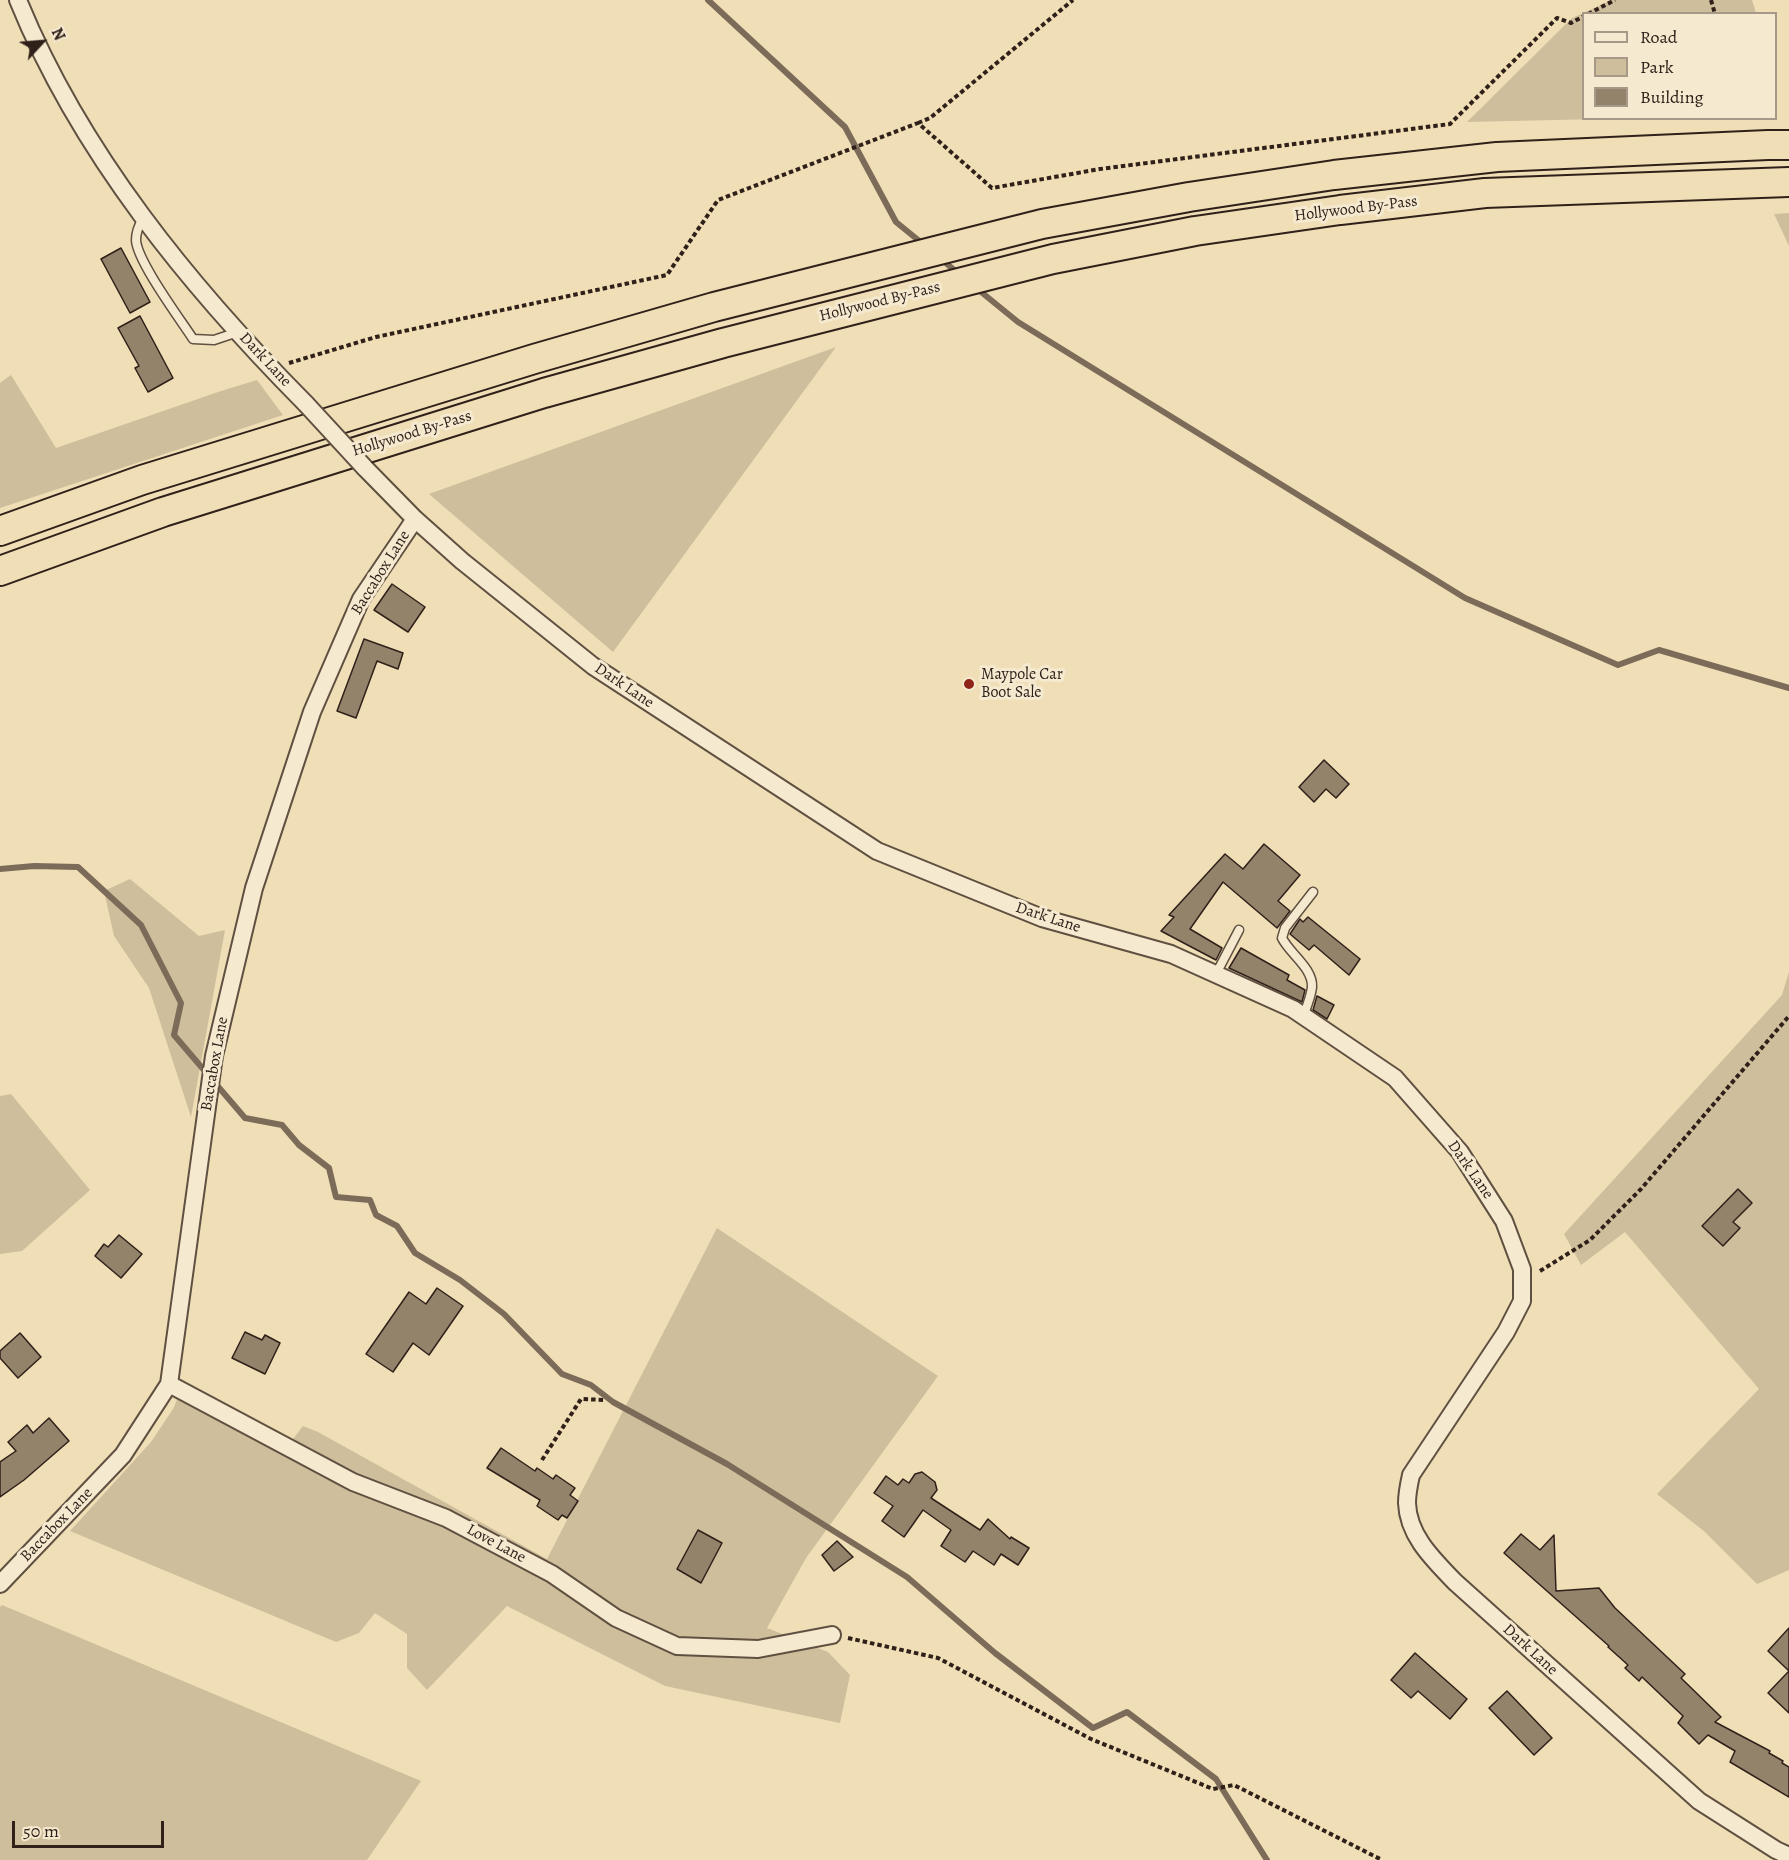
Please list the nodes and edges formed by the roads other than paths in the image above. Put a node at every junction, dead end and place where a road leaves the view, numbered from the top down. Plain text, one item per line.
1 (18, 0) edge
2 (1789, 145) edge
3 (1789, 182) edge
4 (143, 218) junction
5 (238, 332) junction
6 (415, 519) junction
7 (0, 531) edge
8 (0, 571) edge
9 (1313, 892) dead end
10 (1239, 930) dead end
11 (1216, 974) junction
12 (1304, 1016) junction
13 (169, 1384) junction
14 (0, 1584) edge
15 (832, 1635) road end
16 (1789, 1856) edge

1 - 4 street, Dark Lane
2 - 7 highway
3 - 8 highway, Hollywood By-Pass
4 - 5 street, Dark Lane
4 - 5 lane
5 - 6 street, Dark Lane, bridge
6 - 11 street, Dark Lane
6 - 13 street, Baccabox Lane
9 - 12 lane
10 - 11 lane
11 - 12 street, Dark Lane
12 - 16 street, Dark Lane
13 - 14 street, Baccabox Lane
13 - 15 street, Love Lane

